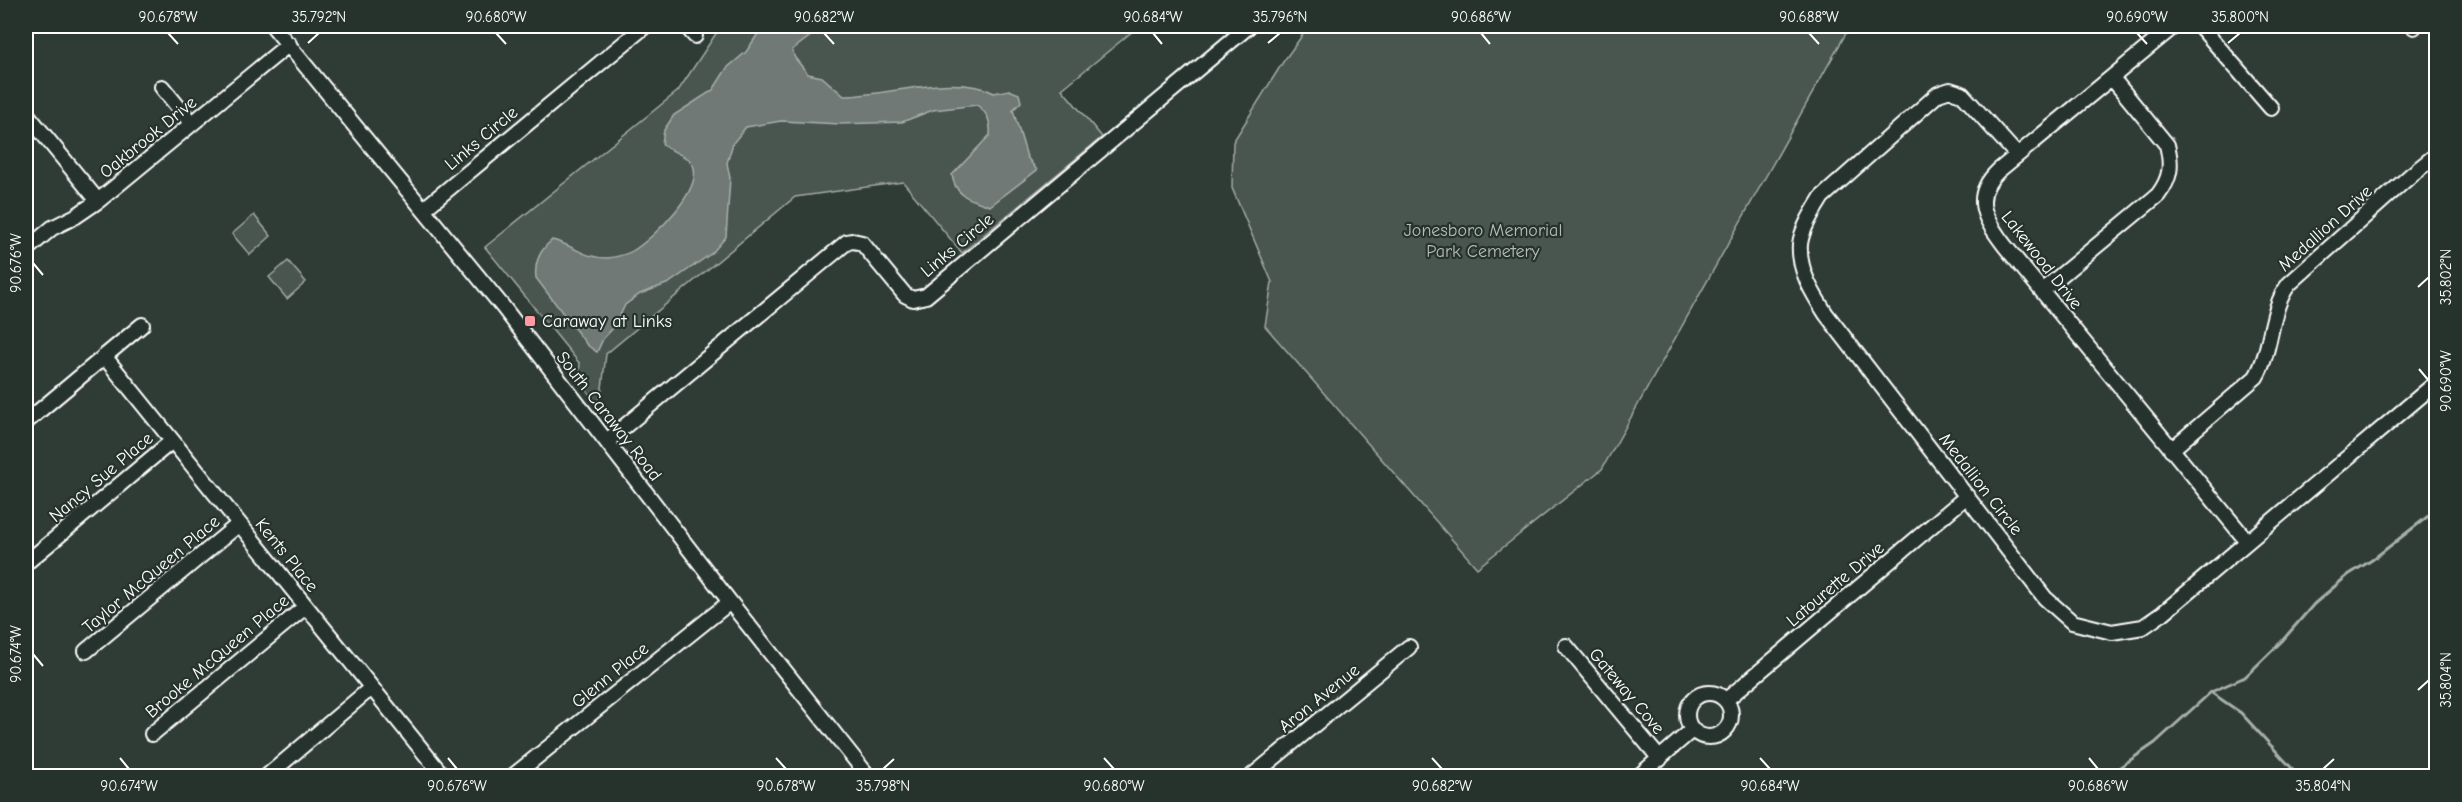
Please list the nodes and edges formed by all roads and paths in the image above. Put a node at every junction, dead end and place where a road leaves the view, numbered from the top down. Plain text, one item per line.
1 (273, 26) edge
2 (645, 26) edge
3 (1249, 26) edge
4 (2174, 26) edge
5 (2200, 26) edge
6 (289, 44) junction
7 (2112, 78) junction
8 (162, 87) dead end
9 (2271, 108) dead end
10 (26, 113) edge
11 (192, 124) junction
12 (2017, 155) junction
13 (2436, 155) edge
14 (98, 201) junction
15 (424, 209) junction
16 (26, 250) edge
17 (2042, 291) junction
18 (142, 325) dead end
19 (104, 356) junction
20 (2436, 383) edge
21 (26, 422) edge
22 (172, 441) junction
23 (607, 441) junction
24 (2170, 450) junction
25 (1967, 495) junction
26 (239, 524) junction
27 (2247, 541) junction
28 (26, 563) edge
29 (730, 602) junction
30 (305, 607) junction
31 (1566, 646) dead end
32 (1408, 647) dead end
33 (86, 651) dead end
34 (371, 688) junction
35 (1726, 700) junction
36 (1692, 730) junction
37 (152, 734) dead end
38 (1660, 759) junction
39 (267, 777) edge
40 (443, 777) edge
41 (513, 777) edge
42 (868, 777) edge
43 (1252, 777) edge
44 (1639, 777) edge

1 - 6 street, South Caraway Road
2 - 15 street, Links Circle
3 - 23 street, Links Circle
4 - 7 street, Lakewood Drive
5 - 9 street
6 - 11 street, Oakbrook Drive
6 - 15 street, South Caraway Road
7 - 12 street, Lakewood Drive
7 - 17 street
8 - 11 street
10 - 14 street
11 - 14 street, Oakbrook Drive
12 - 17 street, Lakewood Drive
12 - 25 street, Medallion Circle
13 - 24 street, Medallion Drive
14 - 16 street, Oakbrook Drive
15 - 23 street, South Caraway Road
17 - 24 street, Lakewood Drive
18 - 19 street
19 - 21 street
19 - 22 street, Kents Place
20 - 27 street, Medallion Circle
22 - 26 street, Kents Place
22 - 28 street, Nancy Sue Place
23 - 29 street, South Caraway Road
24 - 27 street, Lakewood Drive
25 - 27 street, Medallion Circle
25 - 35 street, Latourette Drive
26 - 30 street, Kents Place
26 - 33 street, Taylor McQueen Place
29 - 41 street, Glenn Place
29 - 42 street, South Caraway Road
30 - 34 street, Kents Place
30 - 37 street, Brooke McQueen Place
31 - 38 street, Gateway Cove
32 - 43 street, Aron Avenue
34 - 39 street
34 - 40 street, Kents Place
35 - 36 street
35 - 36 street
36 - 38 street
38 - 44 street

